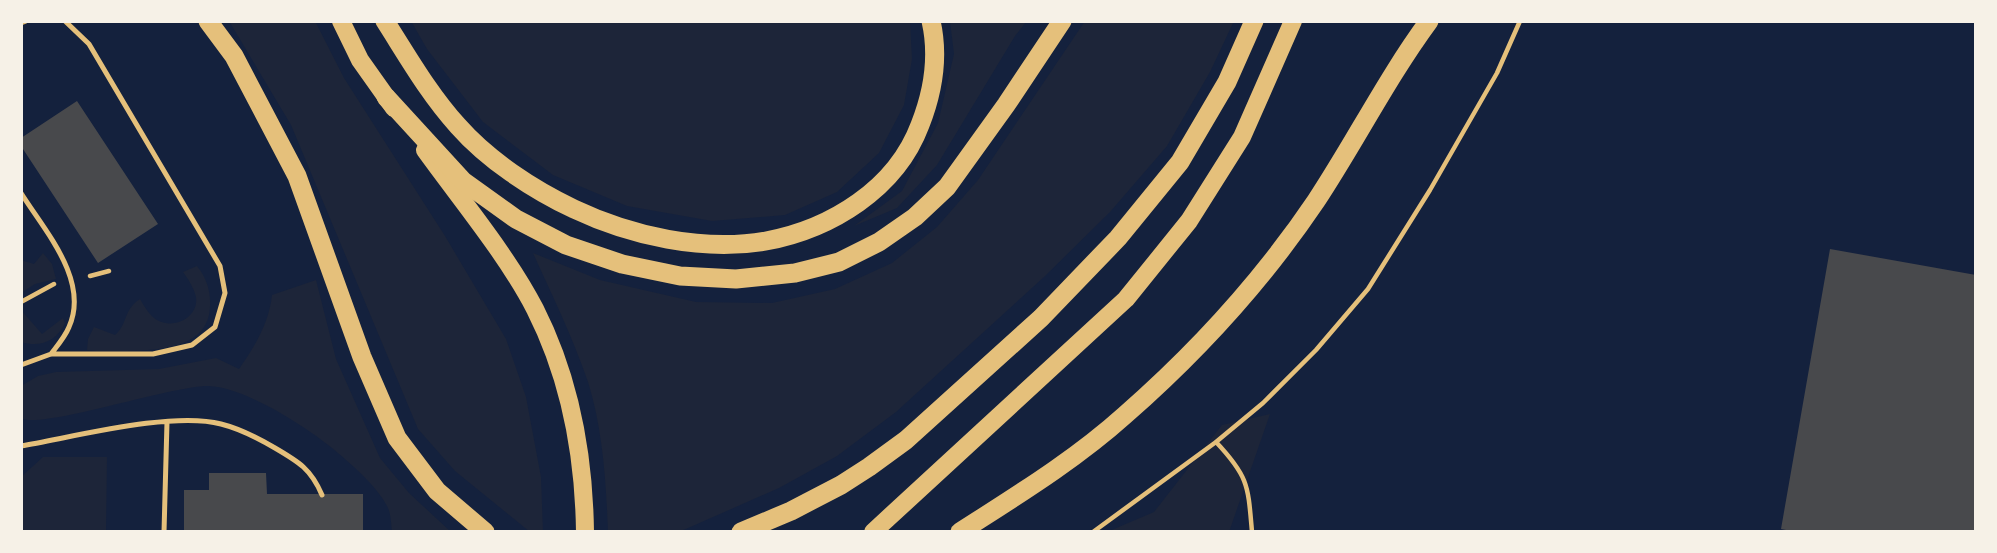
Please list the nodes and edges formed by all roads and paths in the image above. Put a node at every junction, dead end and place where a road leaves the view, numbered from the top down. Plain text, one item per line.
1 (26, 21) edge
2 (65, 21) edge
3 (208, 21) edge
4 (341, 21) edge
5 (385, 21) edge
6 (931, 21) edge
7 (1062, 21) edge
8 (1254, 21) edge
9 (1293, 21) edge
10 (1429, 21) edge
11 (1520, 21) edge
12 (21, 23) edge
13 (386, 97) junction
14 (21, 193) edge
15 (51, 355) junction
16 (21, 365) edge
17 (167, 422) junction
18 (1216, 443) junction
19 (21, 446) edge
20 (322, 495) dead end
21 (164, 532) edge
22 (485, 532) edge
23 (585, 532) edge
24 (741, 532) edge
25 (873, 532) edge
26 (960, 532) edge
27 (1093, 532) edge
28 (1252, 532) edge

1 - 12 lane
2 - 15 lane
3 - 22 highway
4 - 13 main road
5 - 6 highway
7 - 13 highway
8 - 24 highway
9 - 25 main road
10 - 26 highway
11 - 18 path
13 - 23 main road
14 - 15 lane
15 - 16 lane
17 - 19 lane
17 - 20 lane
17 - 21 lane
18 - 27 path
18 - 28 path

